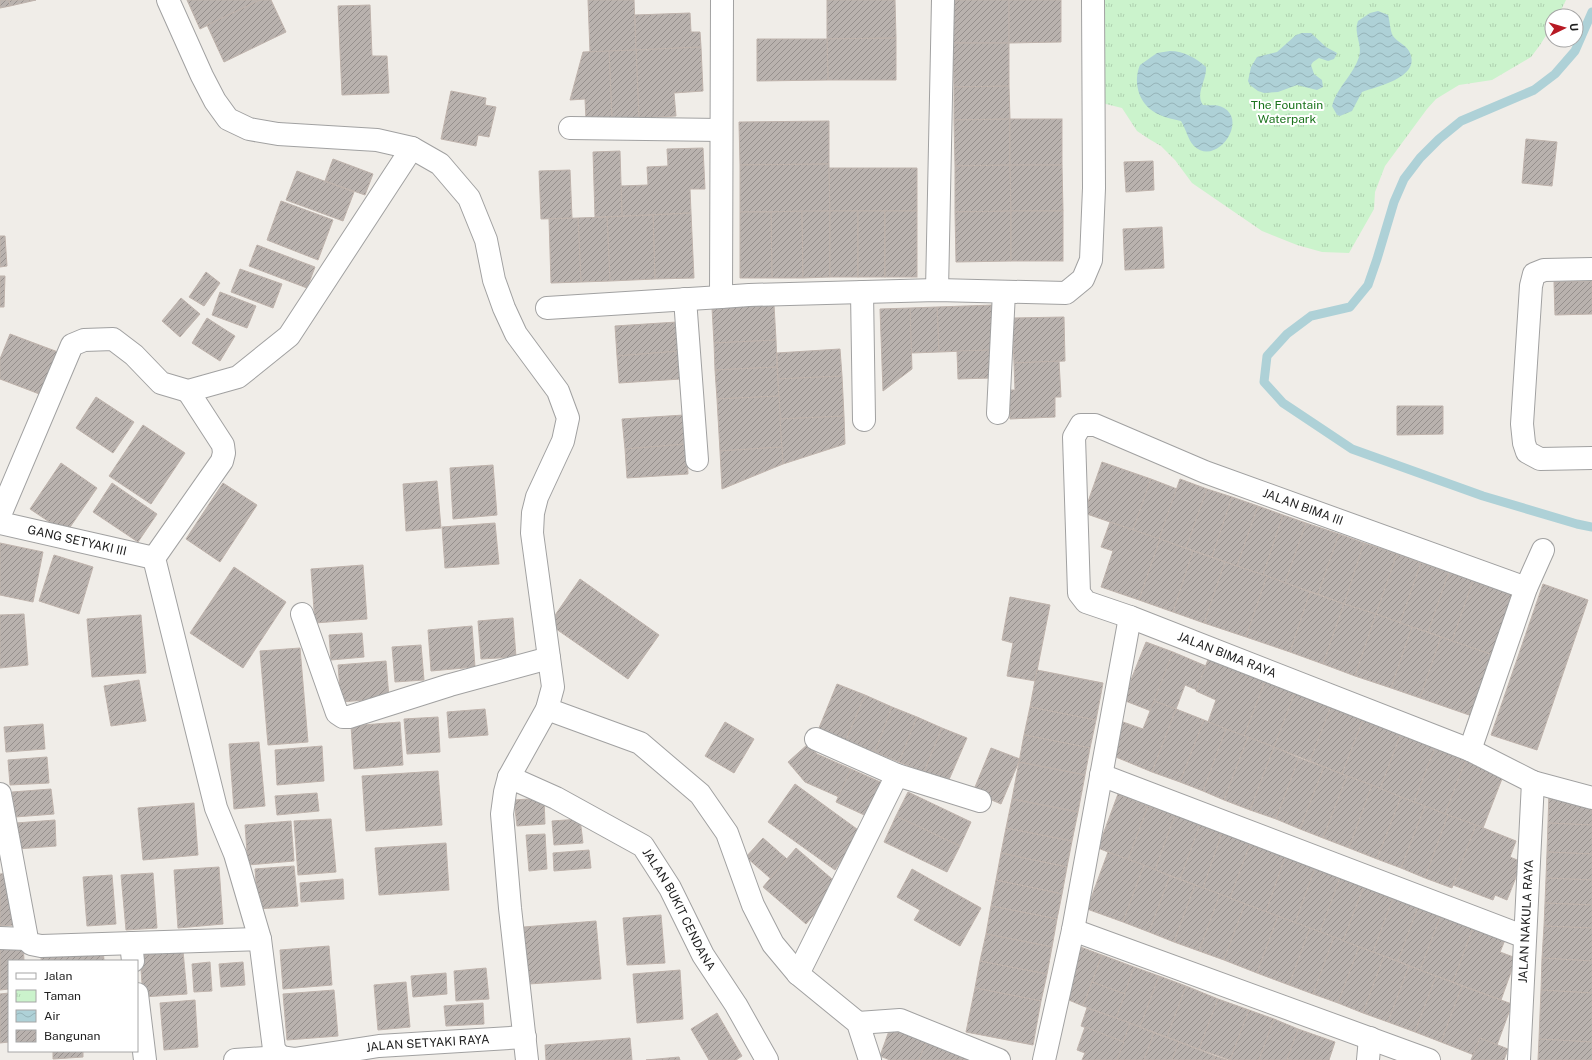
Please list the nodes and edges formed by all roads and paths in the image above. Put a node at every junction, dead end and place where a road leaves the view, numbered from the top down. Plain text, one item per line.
1 (168, 0) edge
2 (722, 0) edge
3 (943, 0) edge
4 (1093, 0) edge
5 (570, 128) dead end
6 (721, 130) junction
7 (412, 148) junction
8 (1592, 269) edge
9 (937, 290) junction
10 (862, 292) junction
11 (1004, 292) junction
12 (721, 297) junction
13 (685, 299) junction
14 (547, 308) dead end
15 (188, 391) junction
16 (998, 413) dead end
17 (864, 420) dead end
18 (1081, 425) joint
19 (1592, 458) edge
20 (697, 460) dead end
21 (0, 515) edge
22 (0, 524) edge
23 (1543, 550) dead end
24 (154, 558) junction
25 (1526, 588) junction
26 (302, 614) dead end
27 (1130, 617) junction
28 (549, 658) junction
29 (547, 709) junction
30 (816, 739) dead end
31 (1470, 750) junction
32 (897, 775) junction
33 (1101, 775) junction
34 (510, 777) junction
35 (1533, 782) junction
36 (0, 794) edge
37 (1592, 798) edge
38 (980, 801) dead end
39 (1073, 930) junction
40 (1525, 937) junction
41 (0, 938) edge
42 (260, 939) junction
43 (31, 948) edge
44 (132, 952) edge
45 (798, 974) junction
46 (138, 1002) edge
47 (858, 1023) junction
48 (525, 1037) junction
49 (1370, 1038) junction
50 (380, 1053) edge
51 (280, 1057) junction
52 (145, 1060) edge
53 (235, 1060) edge
54 (527, 1060) edge
55 (767, 1060) edge
56 (870, 1060) edge
57 (999, 1060) edge
58 (1044, 1060) edge
59 (1368, 1060) edge
60 (1429, 1060) edge
61 (1519, 1060) edge

1 - 7 street
2 - 6 street
3 - 9 street
4 - 11 street
5 - 6 street
6 - 12 street
7 - 15 street
7 - 28 street
8 - 19 street
9 - 10 street
9 - 11 street
10 - 12 street
10 - 17 street
11 - 16 street
12 - 13 street
13 - 14 street
13 - 20 street
15 - 21 street
15 - 24 street
18 - 25 street, JALAN BIMA III
18 - 27 street, JALAN BIMA RAYA
22 - 24 street, GANG SETYAKI III
23 - 25 street
24 - 42 street
25 - 31 street
26 - 28 street
27 - 31 street, JALAN BIMA RAYA
27 - 33 street
28 - 29 street
29 - 34 street
29 - 45 street
30 - 32 street
31 - 35 street, JALAN BIMA RAYA
32 - 38 street
32 - 45 street
33 - 39 street
33 - 40 street
34 - 48 street
34 - 55 street, JALAN BUKIT CENDANA
35 - 37 street, JALAN BIMA RAYA
35 - 40 street, JALAN NAKULA RAYA
36 - 43 street
39 - 49 street
39 - 58 street
40 - 61 street, JALAN NAKULA RAYA
41 - 43 street
42 - 44 street
42 - 51 street
43 - 44 street
45 - 47 street
46 - 52 street
47 - 56 street
47 - 57 street
48 - 50 street, JALAN SETYAKI RAYA
48 - 54 street
49 - 59 street
49 - 60 street
50 - 51 street, JALAN SETYAKI RAYA
51 - 53 street, JALAN SETYAKI RAYA

